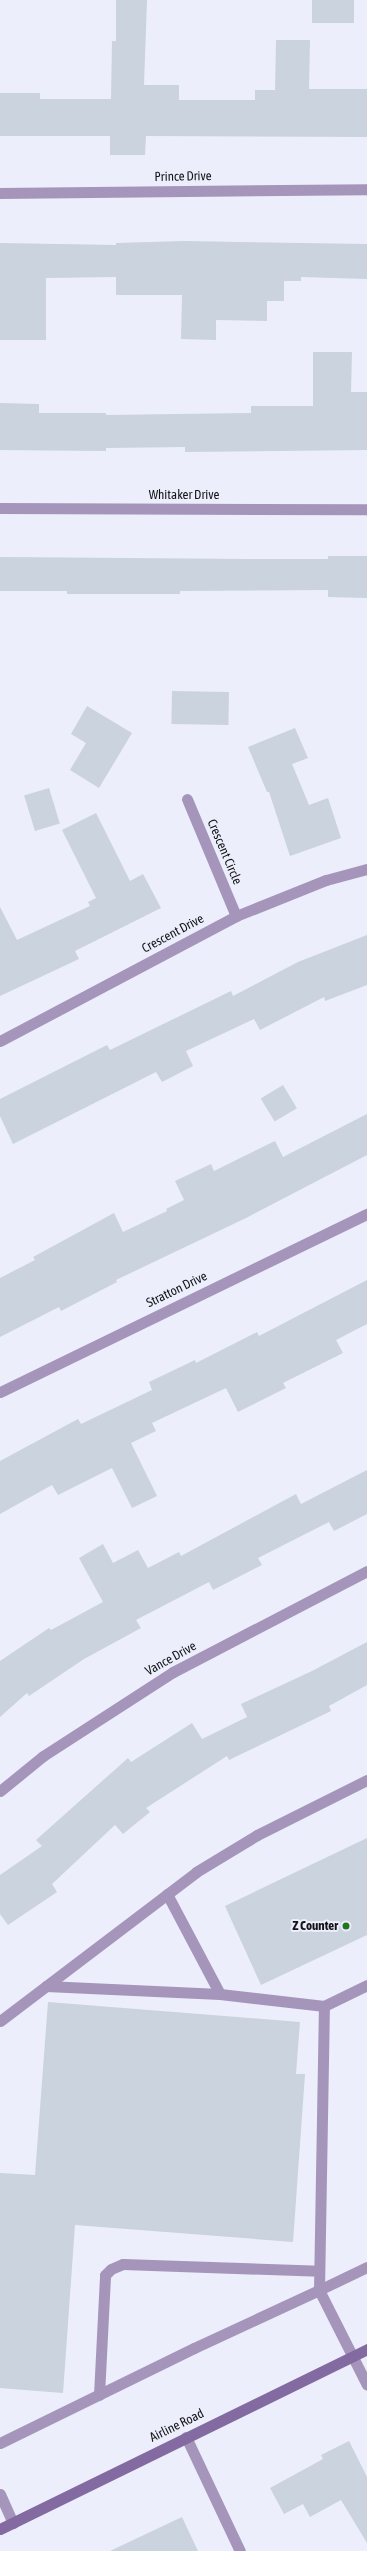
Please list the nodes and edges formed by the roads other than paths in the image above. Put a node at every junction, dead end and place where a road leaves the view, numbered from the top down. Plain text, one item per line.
1 (367, 189) edge
2 (0, 193) edge
3 (0, 508) edge
4 (367, 509) edge
5 (187, 799) dead end
6 (367, 869) edge
7 (236, 916) junction
8 (0, 1041) edge
9 (367, 1214) edge
10 (0, 1392) edge
11 (367, 1571) edge
12 (367, 1780) edge
13 (0, 1791) edge
14 (167, 1894) junction
15 (367, 1985) edge
16 (46, 1986) junction
17 (220, 1994) junction
18 (324, 2006) junction
19 (0, 2021) edge
20 (367, 2267) edge
21 (319, 2271) junction
22 (319, 2290) junction
23 (367, 2349) edge
24 (352, 2356) junction
25 (367, 2385) edge
26 (99, 2395) junction
27 (186, 2437) junction
28 (0, 2443) edge
29 (0, 2494) edge
30 (13, 2523) junction
31 (0, 2529) edge
32 (240, 2551) edge

1 - 2 street, Prince Drive
3 - 4 street, Whitaker Drive
5 - 7 street, Crescent Circle
6 - 7 street, Crescent Drive
7 - 8 street, Crescent Drive
9 - 10 street, Stratton Drive
11 - 13 street, Vance Drive
12 - 14 street
14 - 16 street
14 - 17 street
15 - 18 street
16 - 17 street
16 - 19 street
17 - 18 street
18 - 21 street
20 - 22 street
21 - 22 street
21 - 26 street
22 - 24 street
22 - 26 street
23 - 24 main road, Airline Road
24 - 25 street
24 - 27 main road, Airline Road
26 - 28 street
27 - 30 main road, Airline Road
27 - 32 street
29 - 30 street
30 - 31 main road, Airline Road

